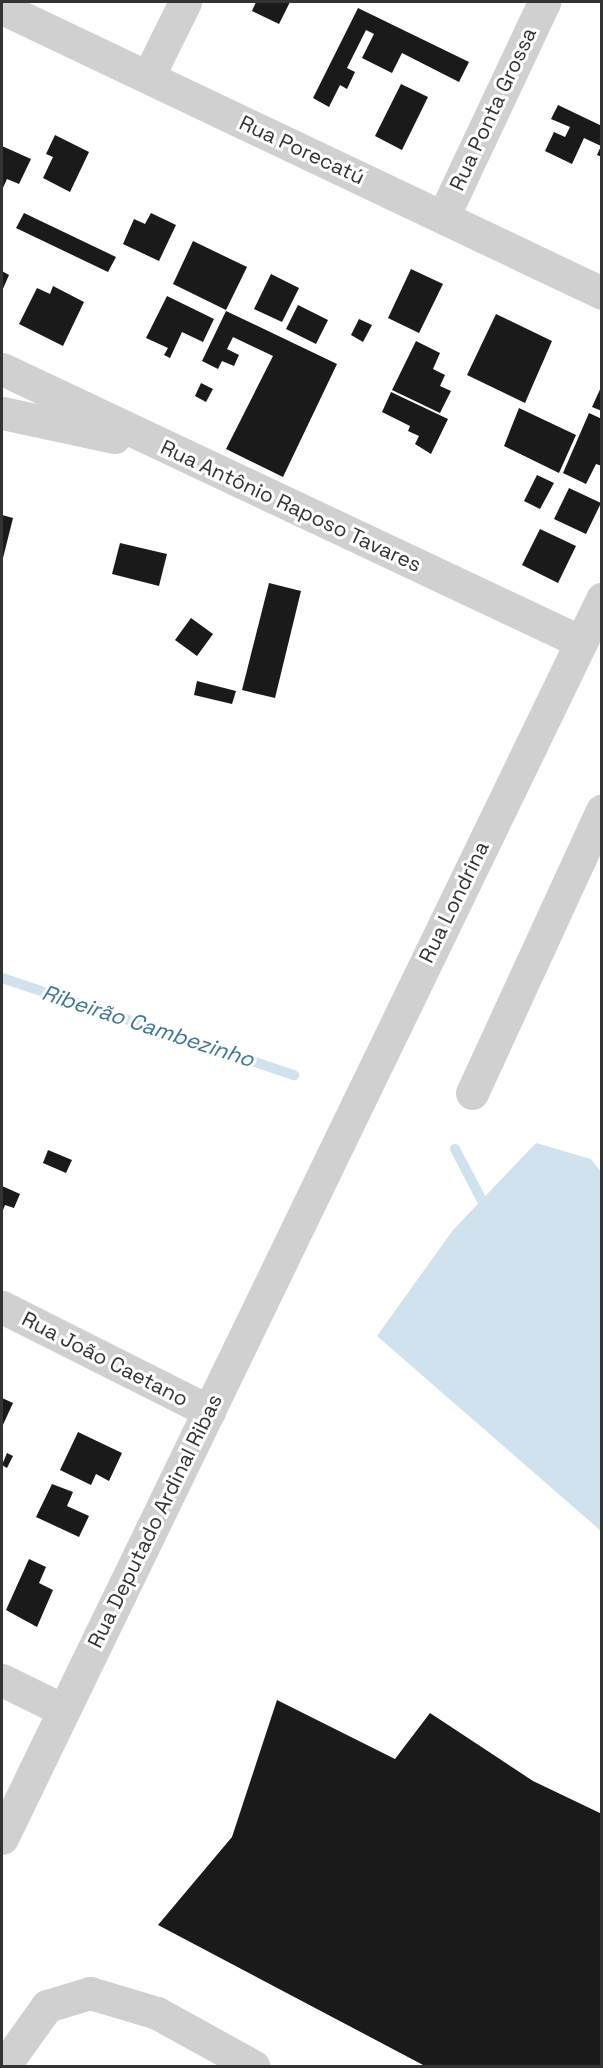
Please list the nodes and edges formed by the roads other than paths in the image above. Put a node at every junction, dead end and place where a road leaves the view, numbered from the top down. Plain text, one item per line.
1 (185, 2) edge
2 (544, 2) edge
3 (2, 8) edge
4 (148, 77) junction
5 (442, 217) junction
6 (602, 293) edge
7 (2, 369) edge
8 (2, 413) edge
9 (168, 449) junction
10 (602, 600) edge
11 (581, 642) junction
12 (602, 810) edge
13 (472, 1093) dead end
14 (307, 1204) joint
15 (2, 1307) edge
16 (209, 1411) junction
17 (2, 1680) edge
18 (63, 1710) junction
19 (2, 1838) edge
20 (4, 2067) edge
21 (253, 2067) edge

1 - 4 street
2 - 5 street, Rua Ponta Grossa
3 - 4 street, Rua Porecatú
4 - 5 street, Rua Porecatú
5 - 6 street, Rua Porecatú
7 - 9 street, Rua Antônio Raposo Tavares
8 - 9 street
9 - 11 street, Rua Antônio Raposo Tavares
10 - 11 street, Rua Londrina
11 - 14 street, Rua Londrina
12 - 13 street
14 - 16 street, Rua Deputado Ardinal Ribas
15 - 16 street, Rua João Caetano
16 - 18 street, Rua Deputado Ardinal Ribas
17 - 18 street
18 - 19 street, Rua Deputado Ardinal Ribas
20 - 21 street

